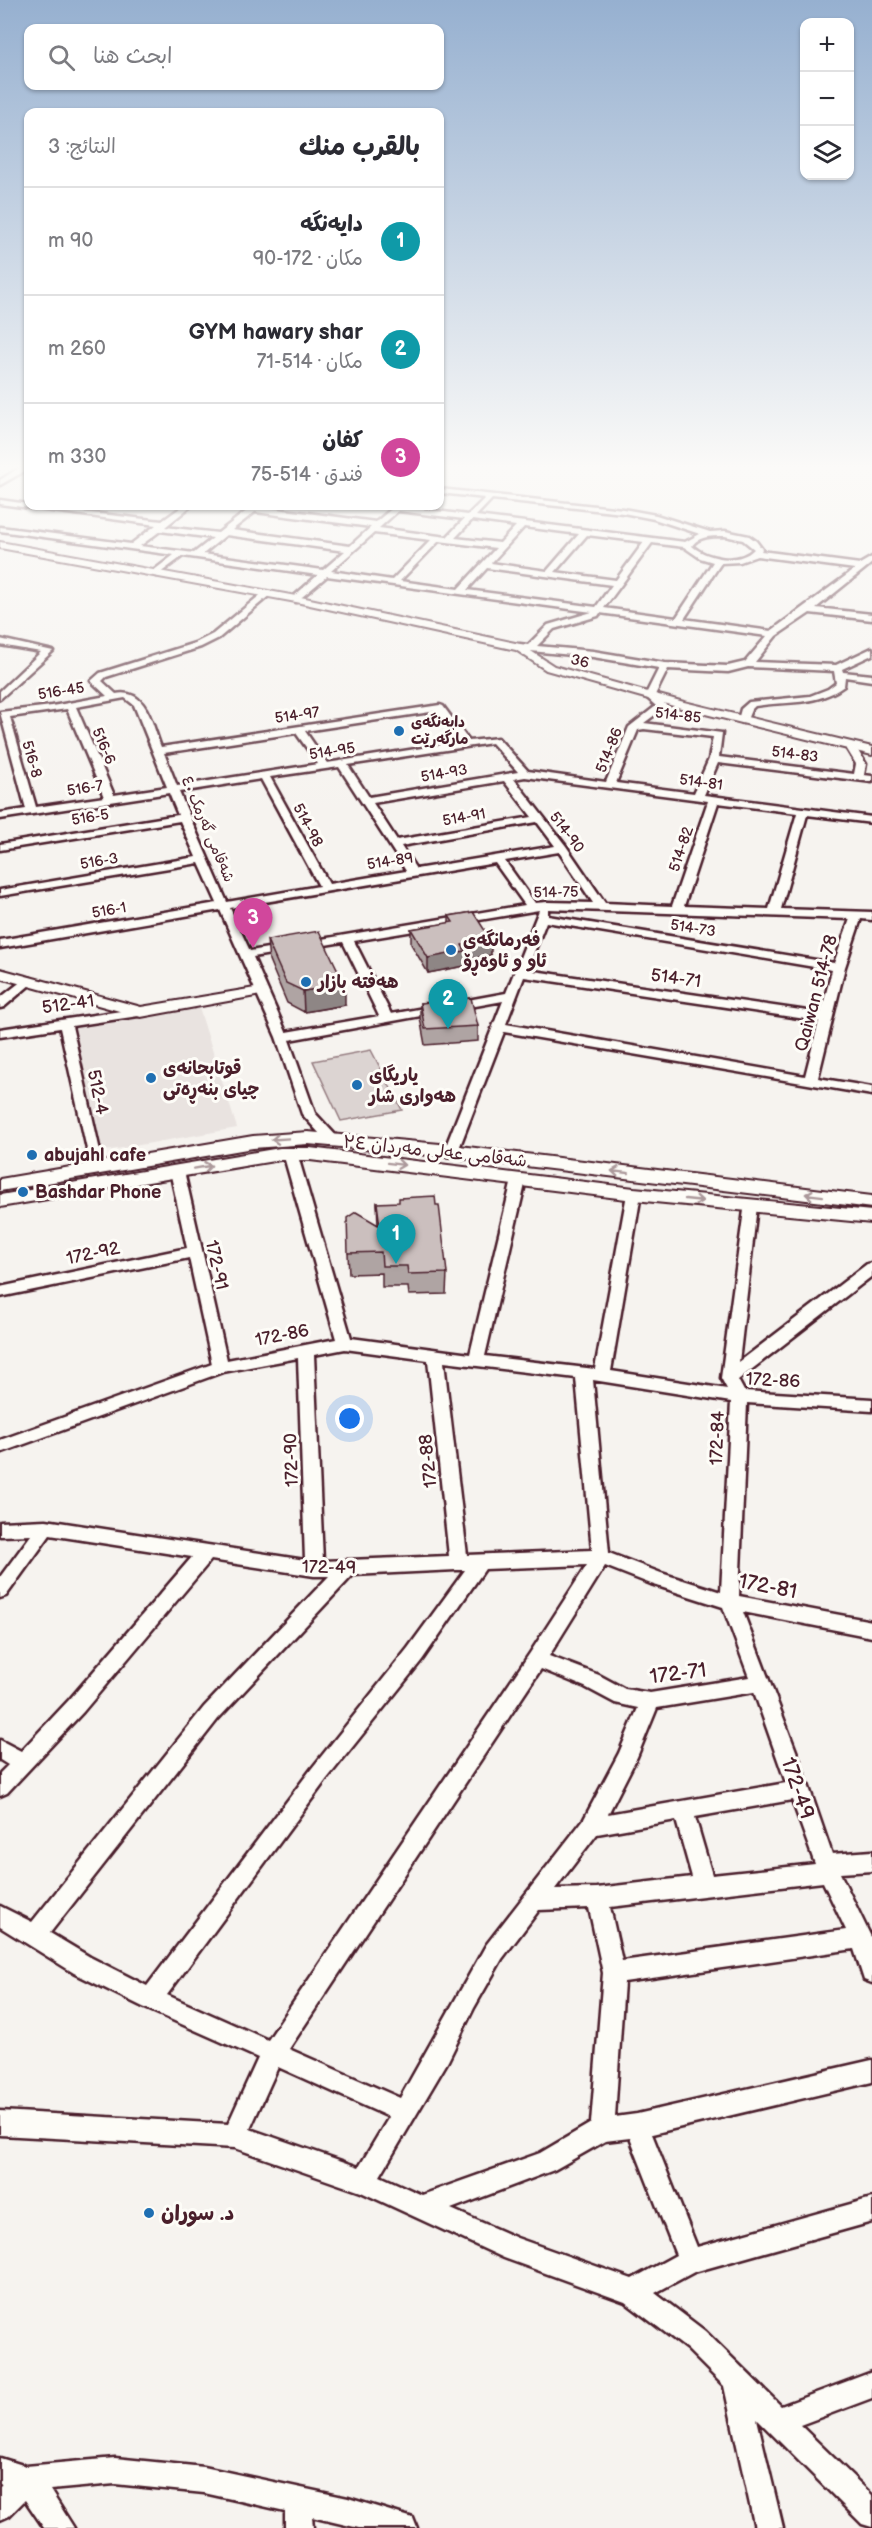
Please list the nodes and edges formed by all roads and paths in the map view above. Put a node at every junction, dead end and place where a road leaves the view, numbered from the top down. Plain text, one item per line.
1 (209, 583) edge
2 (314, 583) edge
3 (400, 583) edge
4 (468, 583) edge
5 (618, 583) edge
6 (704, 583) edge
7 (841, 583) edge
8 (460, 592) junction
9 (267, 594) junction
10 (296, 599) junction
11 (808, 610) junction
12 (598, 611) junction
13 (872, 616) edge
14 (678, 621) junction
15 (773, 634) junction
16 (0, 642) edge
17 (525, 648) junction
18 (872, 651) edge
19 (748, 664) junction
20 (665, 666) junction
21 (839, 671) junction
22 (872, 678) edge
23 (126, 695) joint
24 (0, 696) edge
25 (650, 696) junction
26 (114, 697) junction
27 (70, 705) junction
28 (2, 714) edge
29 (743, 720) junction
30 (634, 727) junction
31 (299, 730) junction
32 (466, 744) junction
33 (850, 746) junction
34 (157, 751) junction
35 (872, 751) edge
36 (714, 759) junction
37 (343, 765) junction
38 (325, 767) junction
39 (525, 774) junction
40 (265, 777) junction
41 (507, 777) junction
42 (858, 777) junction
43 (872, 779) edge
44 (610, 785) junction
45 (175, 790) junction
46 (698, 797) junction
47 (110, 799) junction
48 (714, 799) junction
49 (367, 801) junction
50 (803, 811) junction
51 (32, 812) junction
52 (0, 816) edge
53 (184, 817) junction
54 (538, 819) junction
55 (872, 820) edge
56 (396, 844) junction
57 (0, 847) edge
58 (562, 848) junction
59 (497, 858) junction
60 (202, 859) junction
61 (413, 873) junction
62 (325, 887) junction
63 (0, 893) edge
64 (223, 906) junction
65 (531, 906) junction
66 (601, 906) junction
67 (677, 909) junction
68 (544, 912) junction
69 (774, 912) junction
70 (857, 915) junction
71 (872, 915) edge
72 (346, 938) junction
73 (0, 944) edge
74 (245, 955) junction
75 (839, 967) junction
76 (0, 973) edge
77 (520, 973) junction
78 (27, 981) junction
79 (261, 992) junction
80 (512, 996) junction
81 (0, 1004) edge
82 (141, 1012) junction
83 (387, 1018) junction
84 (828, 1018) junction
85 (65, 1022) junction
86 (499, 1027) junction
87 (0, 1032) edge
88 (282, 1037) junction
89 (811, 1080) junction
90 (872, 1091) edge
91 (309, 1114) junction
92 (308, 1138) junction
93 (333, 1140) junction
94 (451, 1151) junction
95 (290, 1154) junction
96 (513, 1159) junction
97 (555, 1164) junction
98 (97, 1169) junction
99 (177, 1171) junction
100 (514, 1179) junction
101 (551, 1183) junction
102 (0, 1185) edge
103 (634, 1194) junction
104 (0, 1201) edge
105 (872, 1202) edge
106 (750, 1206) junction
107 (872, 1218) edge
108 (194, 1252) junction
109 (872, 1269) edge
110 (0, 1292) edge
111 (345, 1343) junction
112 (306, 1350) junction
113 (435, 1354) junction
114 (476, 1362) junction
115 (221, 1367) junction
116 (584, 1373) junction
117 (602, 1376) junction
118 (729, 1378) junction
119 (738, 1397) junction
120 (872, 1405) edge
121 (0, 1447) edge
122 (46, 1527) junction
123 (0, 1530) edge
124 (208, 1551) junction
125 (601, 1557) junction
126 (459, 1564) junction
127 (479, 1564) junction
128 (348, 1568) junction
129 (314, 1569) junction
130 (657, 1579) joint
131 (0, 1592) edge
132 (730, 1602) junction
133 (872, 1629) edge
134 (537, 1659) junction
135 (759, 1683) junction
136 (650, 1701) junction
137 (0, 1749) edge
138 (22, 1763) junction
139 (0, 1787) edge
140 (798, 1790) junction
141 (683, 1809) junction
142 (591, 1826) junction
143 (872, 1861) edge
144 (827, 1868) junction
145 (705, 1887) junction
146 (597, 1898) junction
147 (532, 1900) junction
148 (0, 1916) edge
149 (35, 1935) junction
150 (861, 1938) junction
151 (872, 1972) edge
152 (614, 1973) junction
153 (151, 1999) junction
154 (272, 2054) junction
155 (872, 2071) edge
156 (405, 2112) junction
157 (0, 2123) edge
158 (637, 2126) junction
159 (602, 2130) junction
160 (235, 2136) junction
161 (364, 2181) junction
162 (423, 2207) junction
163 (872, 2211) edge
164 (690, 2261) junction
165 (633, 2292) junction
166 (735, 2378) junction
167 (872, 2385) edge
168 (779, 2420) junction
169 (0, 2471) edge
170 (26, 2479) junction
171 (298, 2501) junction
172 (0, 2507) edge
173 (872, 2514) edge
174 (60, 2528) edge
175 (299, 2528) edge
176 (403, 2528) edge
177 (769, 2528) edge

1 - 9 street, 36
2 - 10 street
3 - 8 street
4 - 8 street
5 - 12 street
6 - 14 street
7 - 11 street
8 - 12 street
9 - 10 street, 36
9 - 26 street
10 - 17 street, 36
11 - 13 street
11 - 15 street
12 - 14 street
12 - 17 street
14 - 15 street
15 - 19 street
16 - 24 street
17 - 20 street
17 - 25 street, 36
18 - 21 street
19 - 20 street
19 - 21 street
20 - 25 street
21 - 22 street
21 - 29 street
23 - 26 street, 516-45
23 - 34 street, شەقامی گەرمک ٤٠
25 - 29 street, 36
25 - 30 street
26 - 27 street, 516-45
27 - 28 street, 516-45
27 - 47 street, 516-6
28 - 51 street, 516-8
29 - 33 street, 36
30 - 36 street, 514-85
30 - 44 street, 514-86
31 - 32 street, 514-97
31 - 34 street, 514-97
31 - 38 street
32 - 37 street, 514-95
32 - 39 street, 514-95
33 - 35 street, 36
33 - 42 street
34 - 45 street, شەقامی گەرمک ٤٠
36 - 42 street, 514-83
36 - 46 street
37 - 38 street, 514-95
37 - 49 street
38 - 40 street, 514-95
39 - 41 street, 514-93
39 - 44 street, 514-81
40 - 45 street, 514-95
40 - 62 street, 514-98
41 - 49 street, 514-93
41 - 54 street, 514-90
42 - 43 street, 514-83
44 - 46 street, 514-81
45 - 47 street, 516-7
45 - 53 street, شەقامی گەرمک ٤٠
46 - 48 street, 514-81
47 - 51 street, 516-7
48 - 50 street, 514-81
48 - 67 street, 514-82
49 - 56 street
50 - 55 street, 514-81
50 - 69 street
51 - 52 street, 516-7
53 - 57 street, 516-5
53 - 60 street, شەقامی گەرمک ٤٠
54 - 56 street, 514-91
54 - 58 street, 514-90
56 - 61 street
58 - 59 street, 514-89
58 - 66 street, 514-90
59 - 61 street, 514-89
59 - 65 street
60 - 63 street, 516-3
60 - 64 street, شەقامی گەرمک ٤٠
61 - 62 street, 514-89
62 - 64 street, 514-89
64 - 73 street, 516-1
64 - 74 street, شەقامی گەرمک ٤٠
65 - 68 street, 514-75
65 - 72 street, 514-75
66 - 67 street, 514-75
66 - 68 street, 514-75
67 - 69 street, 514-75
68 - 75 street, 514-73
68 - 77 street
69 - 70 street, 514-75
70 - 71 street, 514-75
70 - 75 street, Qaiwan 514-78
72 - 74 street, 514-75
72 - 83 street
74 - 79 street, شەقامی گەرمک ٤٠
75 - 84 street, Qaiwan 514-78
76 - 78 street
77 - 80 street
77 - 84 street, 514-71
78 - 81 street
78 - 82 street
79 - 82 street
79 - 88 street, شەقامی گەرمک ٤٠
80 - 83 street
80 - 86 street
82 - 85 street, 512-41
83 - 88 street
84 - 89 street, Qaiwan 514-78
85 - 87 street, 512-41
85 - 98 street, 512-4
86 - 89 street
86 - 94 street
88 - 91 street, شەقامی گەرمک ٤٠
89 - 90 street
91 - 92 street, شەقامی گەرمک ٤٠
91 - 93 street, شەقامی گەرمک ٤٠
92 - 93 main road, شەقامی عەلی مەردان ٣٤
92 -> 98 main road, شەقامی عەلی مەردان ٣٤
93 - 94 main road, شەقامی عەلی مەردان ٣٤
94 - 96 main road, شەقامی عەلی مەردان ٣٤
99 -> 95 main road, شەقامی عەلی مەردان ٣٤
95 -> 100 main road, شەقامی عەلی مەردان ٣٤
95 - 111 street
96 - 97 main road, شەقامی عەلی مەردان ٣٤
96 - 100 main road
97 - 101 main road
105 -> 97 main road, شەقامی عەلی مەردان ٣٤
98 - 102 main road, شەقامی عەلی مەردان ٣٤
99 - 104 main road, شەقامی عەلی مەردان ٣٤
99 - 108 street, 172-91
100 - 101 main road, شەقامی عەلی مەردان ٣٤
100 - 114 street
101 - 103 main road, شەقامی عەلی مەردان ٣٤
103 -> 106 main road, شەقامی عەلی مەردان ٣٤
103 - 117 street
106 - 107 main road, شەقامی عەلی مەردان ٣٤
106 - 118 street
108 - 110 street, 172-92
108 - 115 street, 172-91
109 - 118 street
111 - 112 street, 172-86
111 - 113 street, 172-86
112 - 115 street, 172-86
112 - 129 street, 172-90
113 - 114 street, 172-86
113 - 126 street, 172-88
114 - 116 street, 172-86
115 - 121 street, 172-86
116 - 117 street, 172-86
116 - 125 street
117 - 119 street, 172-86
118 - 119 street, 172-84
119 - 120 street, 172-86
119 - 132 street, 172-84
122 - 123 street, 172-49
122 - 124 street, 172-49
122 - 131 street
124 - 129 street, 172-49
124 - 138 street
125 - 127 street, 172-49
125 - 130 street, 172-49
125 - 134 street
126 - 127 street, 172-49
126 - 128 street, 172-49
127 - 153 street
128 - 129 street, 172-49
128 - 149 street
130 - 132 street, 172-81
132 - 133 street, 172-81
132 - 135 street, 172-49
134 - 136 street, 172-71
134 - 154 street
135 - 136 street, 172-71
135 - 140 street, 172-49
136 - 142 street
137 - 138 street
138 - 139 street
140 - 141 street
140 - 144 street, 172-49
141 - 142 street
141 - 145 street
142 - 147 street
143 - 144 street
144 - 145 street
144 - 150 street, 172-49
145 - 146 street
146 - 147 street
146 - 152 street
147 - 156 street
148 - 149 street
149 - 153 street
150 - 151 street, 172-49
150 - 152 street
152 - 159 street
153 - 154 street
154 - 156 street
154 - 160 street
155 - 158 street
156 - 161 street
157 - 160 street
158 - 159 street
158 - 164 street
159 - 162 street
160 - 161 street
161 - 162 street
162 - 165 street
163 - 164 street
164 - 165 street
165 - 166 street
166 - 168 street
166 - 177 street
167 - 168 street
168 - 173 street
169 - 170 street
170 - 171 street
170 - 172 street
170 - 174 street
171 - 175 street
171 - 176 street

